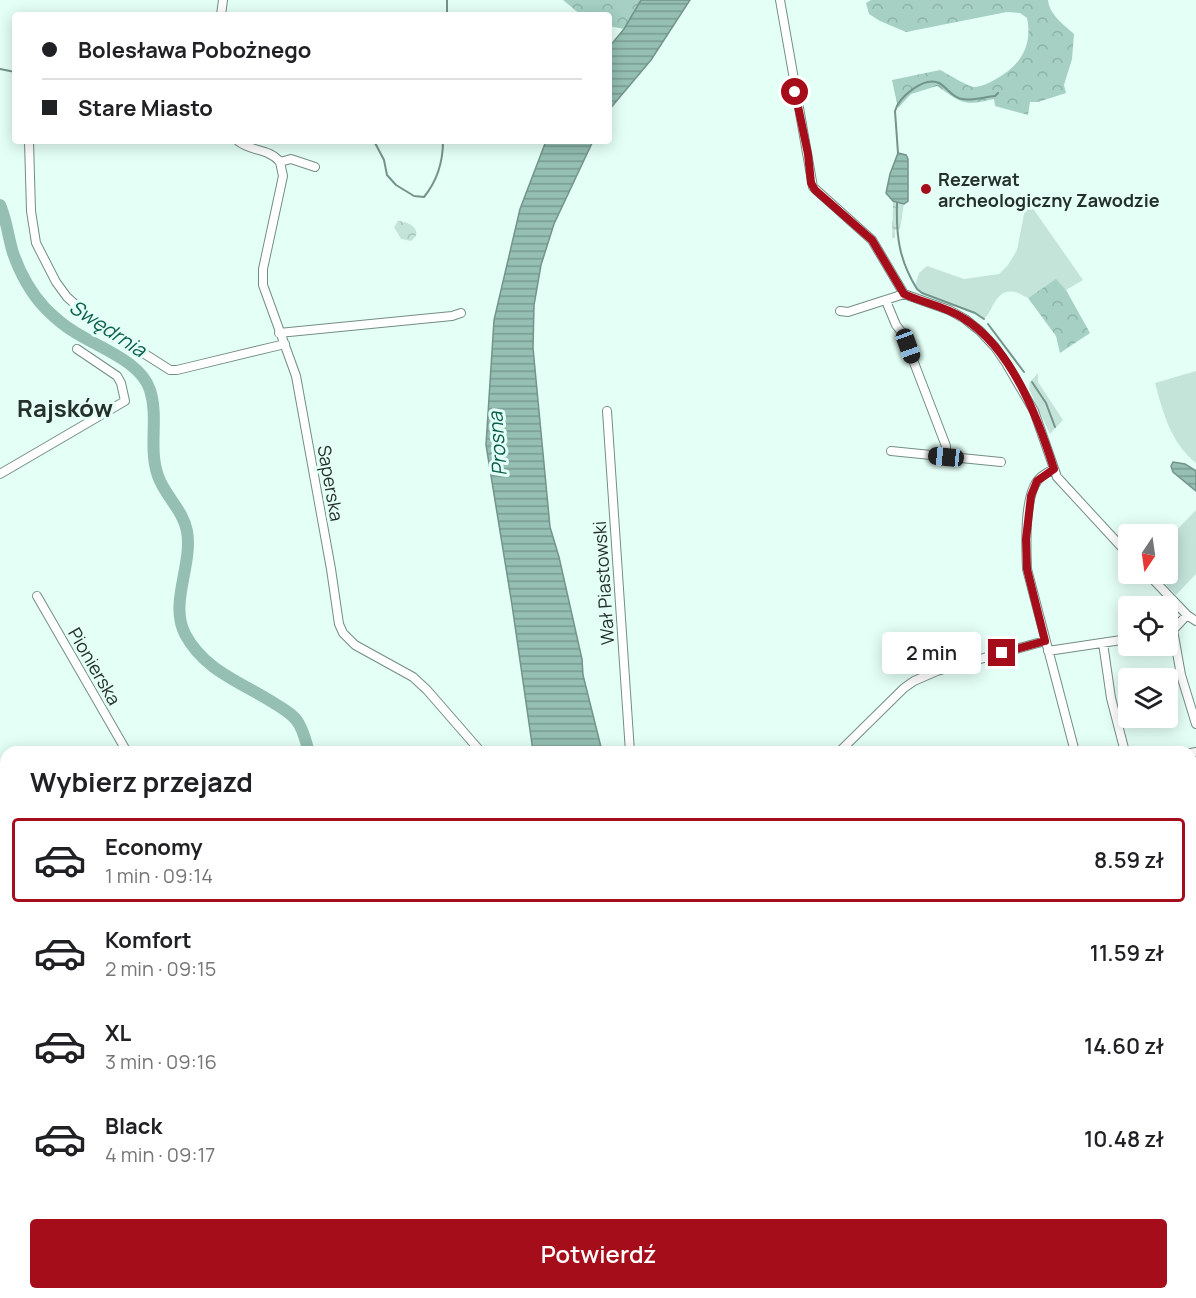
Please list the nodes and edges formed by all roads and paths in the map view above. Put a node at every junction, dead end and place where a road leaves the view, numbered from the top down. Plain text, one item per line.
1 (780, 0) edge
2 (29, 144) edge
3 (242, 144) edge
4 (280, 162) junction
5 (315, 167) dead end
6 (904, 294) junction
7 (886, 301) junction
8 (840, 311) dead end
9 (461, 313) dead end
10 (279, 333) junction
11 (285, 344) junction
12 (76, 349) dead end
13 (607, 411) dead end
14 (891, 451) dead end
15 (946, 457) junction
16 (1001, 462) dead end
17 (1054, 469) junction
18 (0, 474) edge
19 (1118, 543) edge
20 (1157, 584) edge
21 (38, 596) dead end
22 (1187, 615) junction
23 (1196, 621) edge
24 (1178, 624) edge
25 (1045, 641) junction
26 (1118, 641) edge
27 (1103, 643) junction
28 (1048, 651) junction
29 (1176, 656) edge
30 (1193, 705) edge
31 (1196, 724) edge
32 (124, 746) edge
33 (476, 746) edge
34 (630, 746) edge
35 (845, 746) edge
36 (1073, 746) edge
37 (1123, 746) edge

1 - 6 street
2 - 11 street
3 - 4 street
4 - 5 street
4 - 10 street, Saperska
6 - 7 street
6 - 17 street
7 - 8 street
7 - 15 street
9 - 10 street
10 - 11 street, Saperska
11 - 33 street, Saperska
12 - 18 street
13 - 34 street, Wał Piastowski
14 - 15 street
15 - 16 street
17 - 19 street
17 - 25 street
20 - 22 street
21 - 32 street, Pionierska
22 - 23 street
22 - 24 street
25 - 28 street
25 - 35 street
26 - 27 street
27 - 28 street
27 - 37 street
28 - 36 street
29 - 30 street
30 - 31 street

